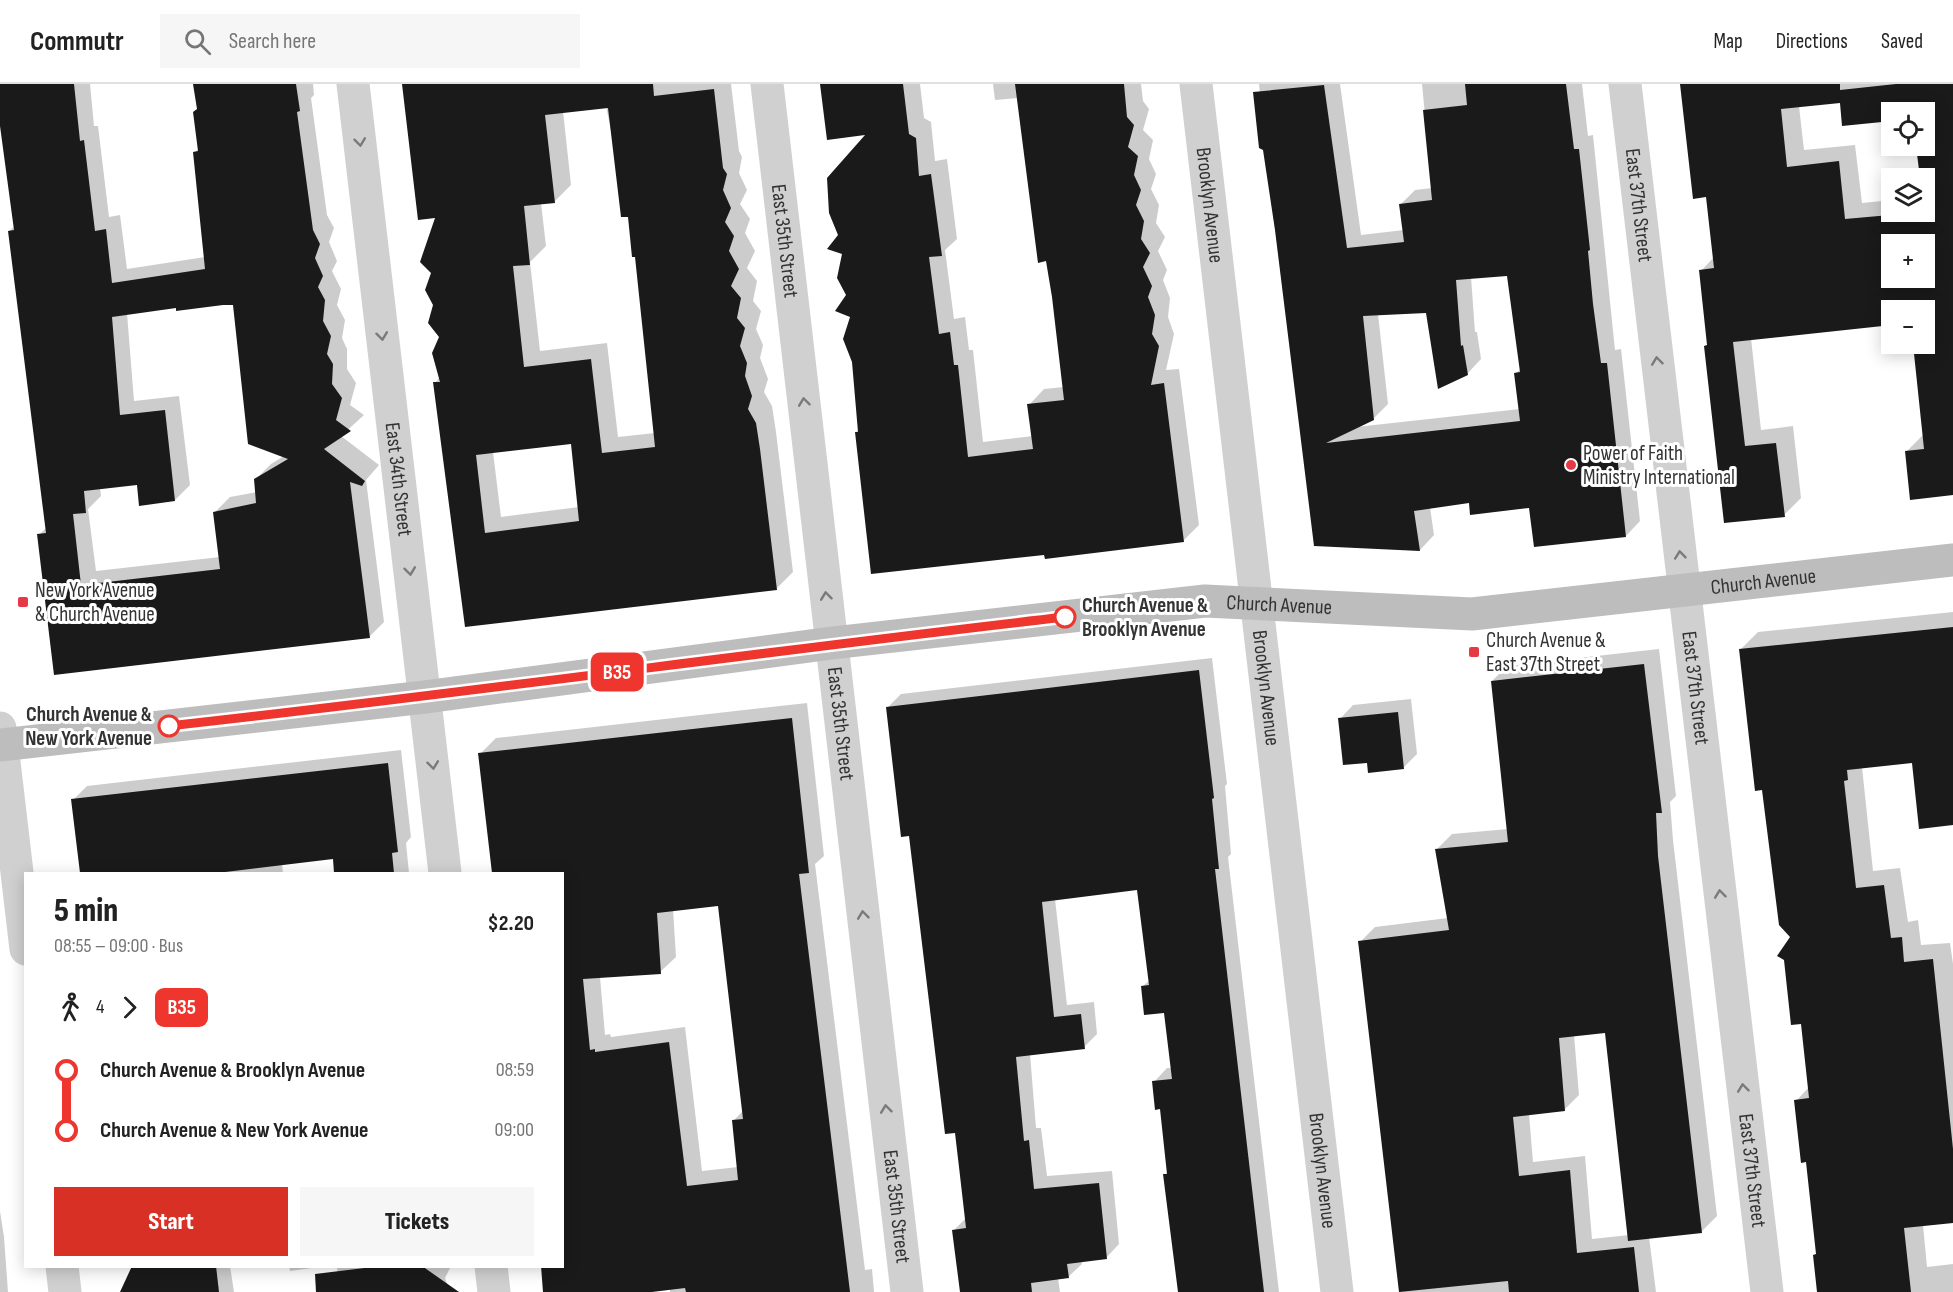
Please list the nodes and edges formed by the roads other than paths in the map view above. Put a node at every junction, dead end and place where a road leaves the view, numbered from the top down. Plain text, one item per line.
1 (353, 84) edge
2 (767, 84) edge
3 (1196, 84) edge
4 (1625, 84) edge
5 (1953, 560) edge
6 (1683, 589) junction
7 (1256, 604) junction
8 (832, 643) junction
9 (425, 696) junction
10 (1, 739) edge
11 (445, 872) edge
12 (24, 932) edge
13 (62, 1268) edge
14 (491, 1268) edge
15 (65, 1292) edge
16 (494, 1292) edge
17 (907, 1292) edge
18 (1337, 1292) edge
19 (1767, 1292) edge

1 -> 9 street, East 34th Street
8 -> 2 street, East 35th Street
3 - 7 street, Brooklyn Avenue
6 -> 4 street, East 37th Street
5 - 6 main road, Church Avenue
6 - 7 main road, Church Avenue
19 -> 6 street, East 37th Street
7 - 8 main road, Church Avenue
7 - 18 street, Brooklyn Avenue
8 - 9 main road, Church Avenue
17 -> 8 street, East 35th Street
9 - 10 main road, Church Avenue
9 -> 11 street, East 34th Street
10 - 12 street
13 - 15 street
14 - 16 street

